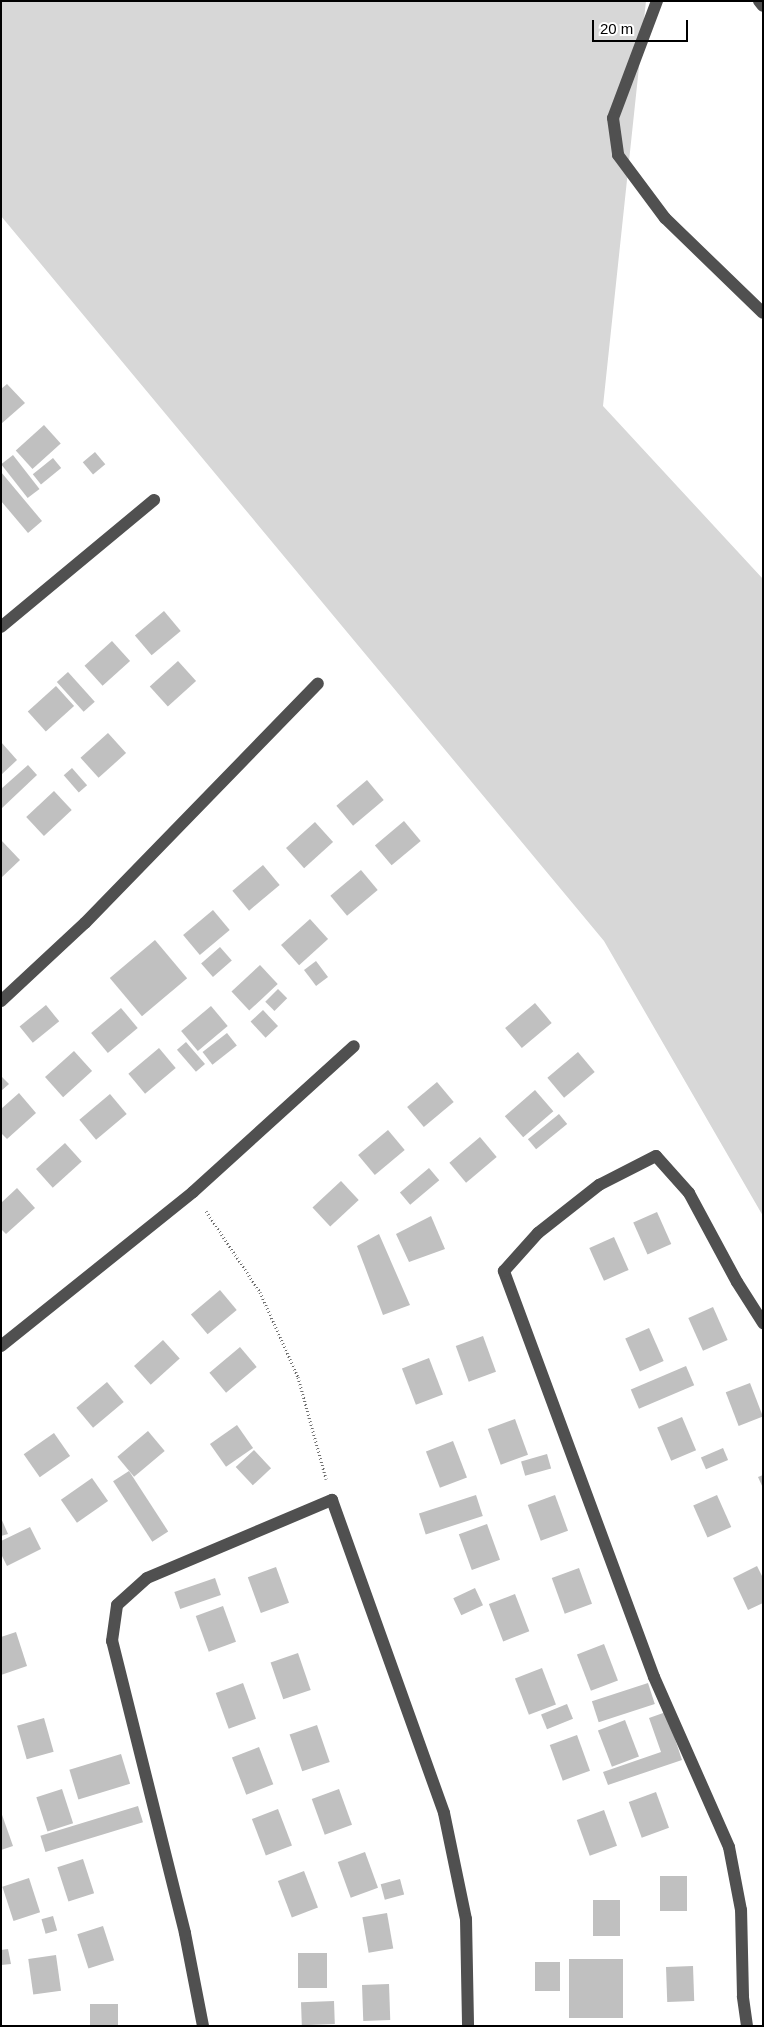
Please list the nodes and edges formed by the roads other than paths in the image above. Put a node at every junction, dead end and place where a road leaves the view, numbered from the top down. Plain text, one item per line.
1 (657, 1) edge
2 (759, 1) edge
3 (763, 6) edge
4 (763, 313) edge
5 (154, 500) dead end
6 (1, 627) edge
7 (318, 683) dead end
8 (1, 1000) edge
9 (354, 1046) dead end
10 (763, 1323) edge
11 (1, 1346) edge
12 (203, 2026) edge
13 (468, 2026) edge
14 (747, 2026) edge

1 - 4 street
2 - 3 street
5 - 6 street
7 - 8 street
9 - 11 street
10 - 14 street
12 - 13 street

